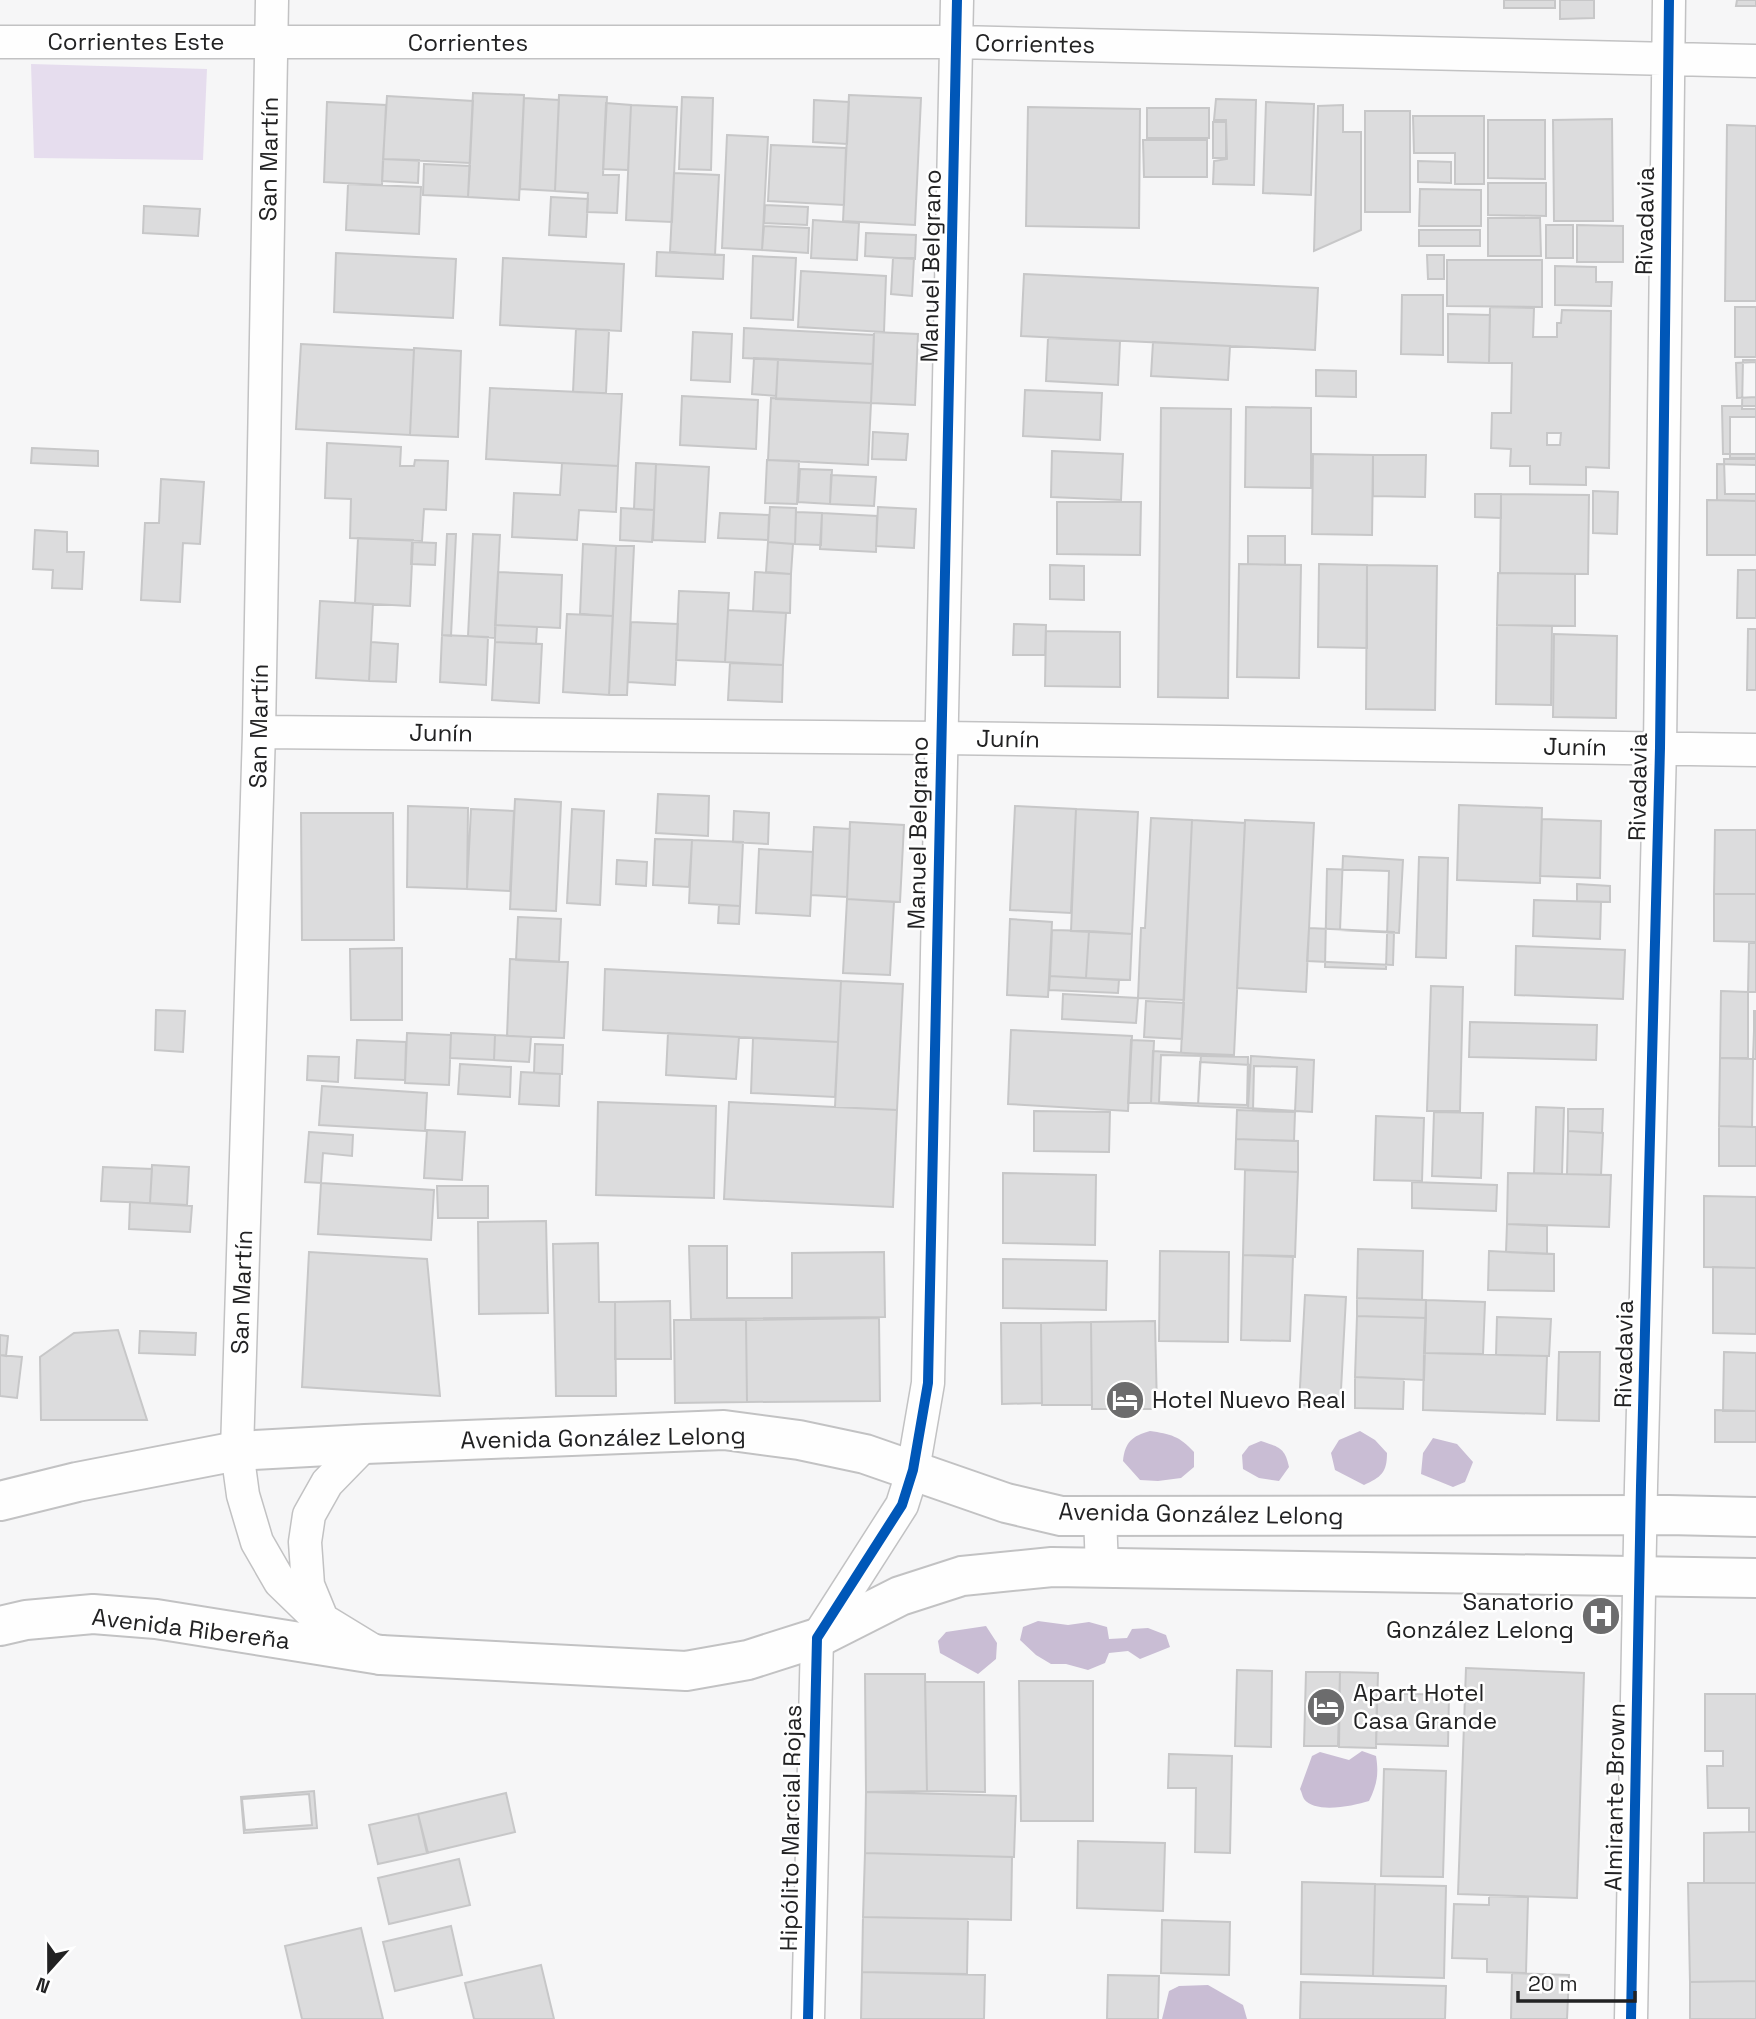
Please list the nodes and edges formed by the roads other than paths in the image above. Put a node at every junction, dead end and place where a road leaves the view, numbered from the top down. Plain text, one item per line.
1 (272, 0) edge
2 (957, 0) edge
3 (1670, 0) edge
4 (0, 42) edge
5 (271, 43) junction
6 (957, 43) junction
7 (1668, 60) junction
8 (1756, 61) edge
9 (259, 732) junction
10 (942, 738) junction
11 (1660, 748) junction
12 (1756, 750) edge
13 (365, 1444) junction
14 (237, 1451) junction
15 (914, 1470) junction
16 (0, 1502) edge
17 (1642, 1515) junction
18 (1100, 1516) junction
19 (1756, 1517) edge
20 (1102, 1568) junction
21 (1640, 1576) junction
22 (1756, 1578) edge
23 (322, 1619) junction
24 (0, 1626) edge
25 (817, 1638) junction
26 (381, 1655) junction
27 (808, 2019) edge
28 (1631, 2019) edge

1 - 5 street, San Martín
2 - 6 street, Manuel Belgrano
3 - 7 street, Rivadavia
4 - 5 street, Corrientes Este
5 - 6 street, Corrientes
5 - 9 street, San Martín
6 - 7 street, Corrientes
6 - 10 street, Manuel Belgrano
7 - 8 street, Corrientes
7 - 11 street, Rivadavia
9 - 10 street, Junín
9 - 14 street, San Martín
10 - 11 street, Junín
10 - 15 street, Manuel Belgrano
11 - 12 street, Junín
11 - 17 street, Rivadavia
13 - 14 main road, Avenida González Lelong
13 - 15 main road, Avenida González Lelong
13 - 23 street
14 - 16 main road
14 - 23 street, San Martín
15 - 18 main road, Avenida González Lelong
15 - 25 street, Manuel Belgrano
17 - 18 main road, Avenida González Lelong
17 - 19 main road, Avenida González Lelong
17 - 21 street, Rivadavia
18 - 20 street
20 - 21 main road
20 - 25 main road
21 - 22 main road
21 - 28 street, Almirante Brown
23 - 26 street, San Martín
24 - 26 main road, Avenida Ribereña
25 - 26 main road
25 - 27 street, Hipólito Marcial Rojas

